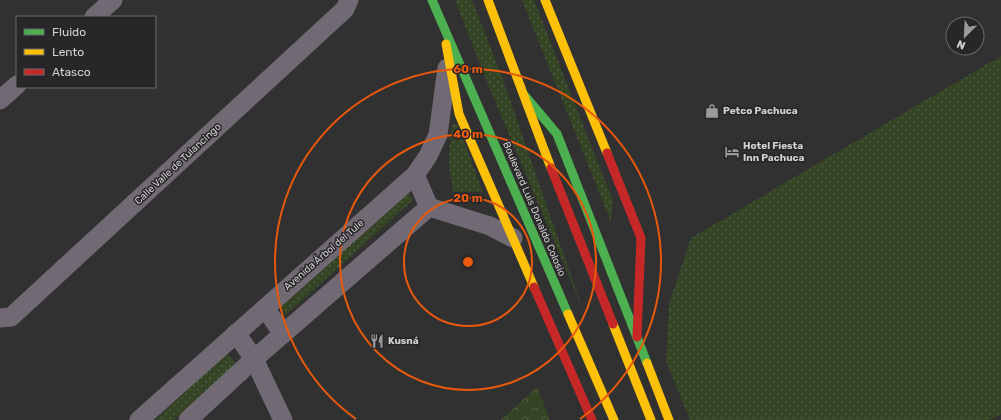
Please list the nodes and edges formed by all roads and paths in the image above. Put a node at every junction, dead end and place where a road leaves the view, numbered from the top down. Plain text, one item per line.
1 (113, 0) edge
2 (349, 0) edge
3 (488, 0) edge
4 (545, 0) edge
5 (434, 3) edge
6 (95, 16) edge
7 (449, 56) junction
8 (16, 86) edge
9 (522, 93) junction
10 (0, 100) edge
11 (415, 175) junction
12 (429, 207) junction
13 (513, 238) junction
14 (265, 308) junction
15 (0, 318) edge
16 (236, 333) junction
17 (283, 334) junction
18 (637, 337) junction
19 (254, 359) junction
20 (139, 420) edge
21 (188, 420) edge
22 (283, 420) edge
23 (592, 420) edge
24 (614, 420) edge
25 (651, 420) edge
26 (669, 420) edge

1 - 6 street
2 - 15 street, Calle Valle de Tulancingo
3 - 9 main road
4 - 18 main road
5 - 7 main road, Boulevard Luis Donaldo Colosio
5 - 24 main road, Boulevard Luis Donaldo Colosio
7 - 11 street, Avenida Árbol del Tule
7 - 13 main road, Boulevard Luis Donaldo Colosio
8 - 10 street
9 - 18 main road
9 - 25 main road
11 - 12 street
11 - 14 street, Avenida Árbol del Tule
12 - 13 street
12 - 17 street
13 - 23 main road, Boulevard Luis Donaldo Colosio
14 - 16 street, Avenida Árbol del Tule
14 - 17 street
16 - 19 street
16 - 20 street, Avenida Árbol del Tule
17 - 19 street
18 - 26 main road
19 - 21 street
19 - 22 street

